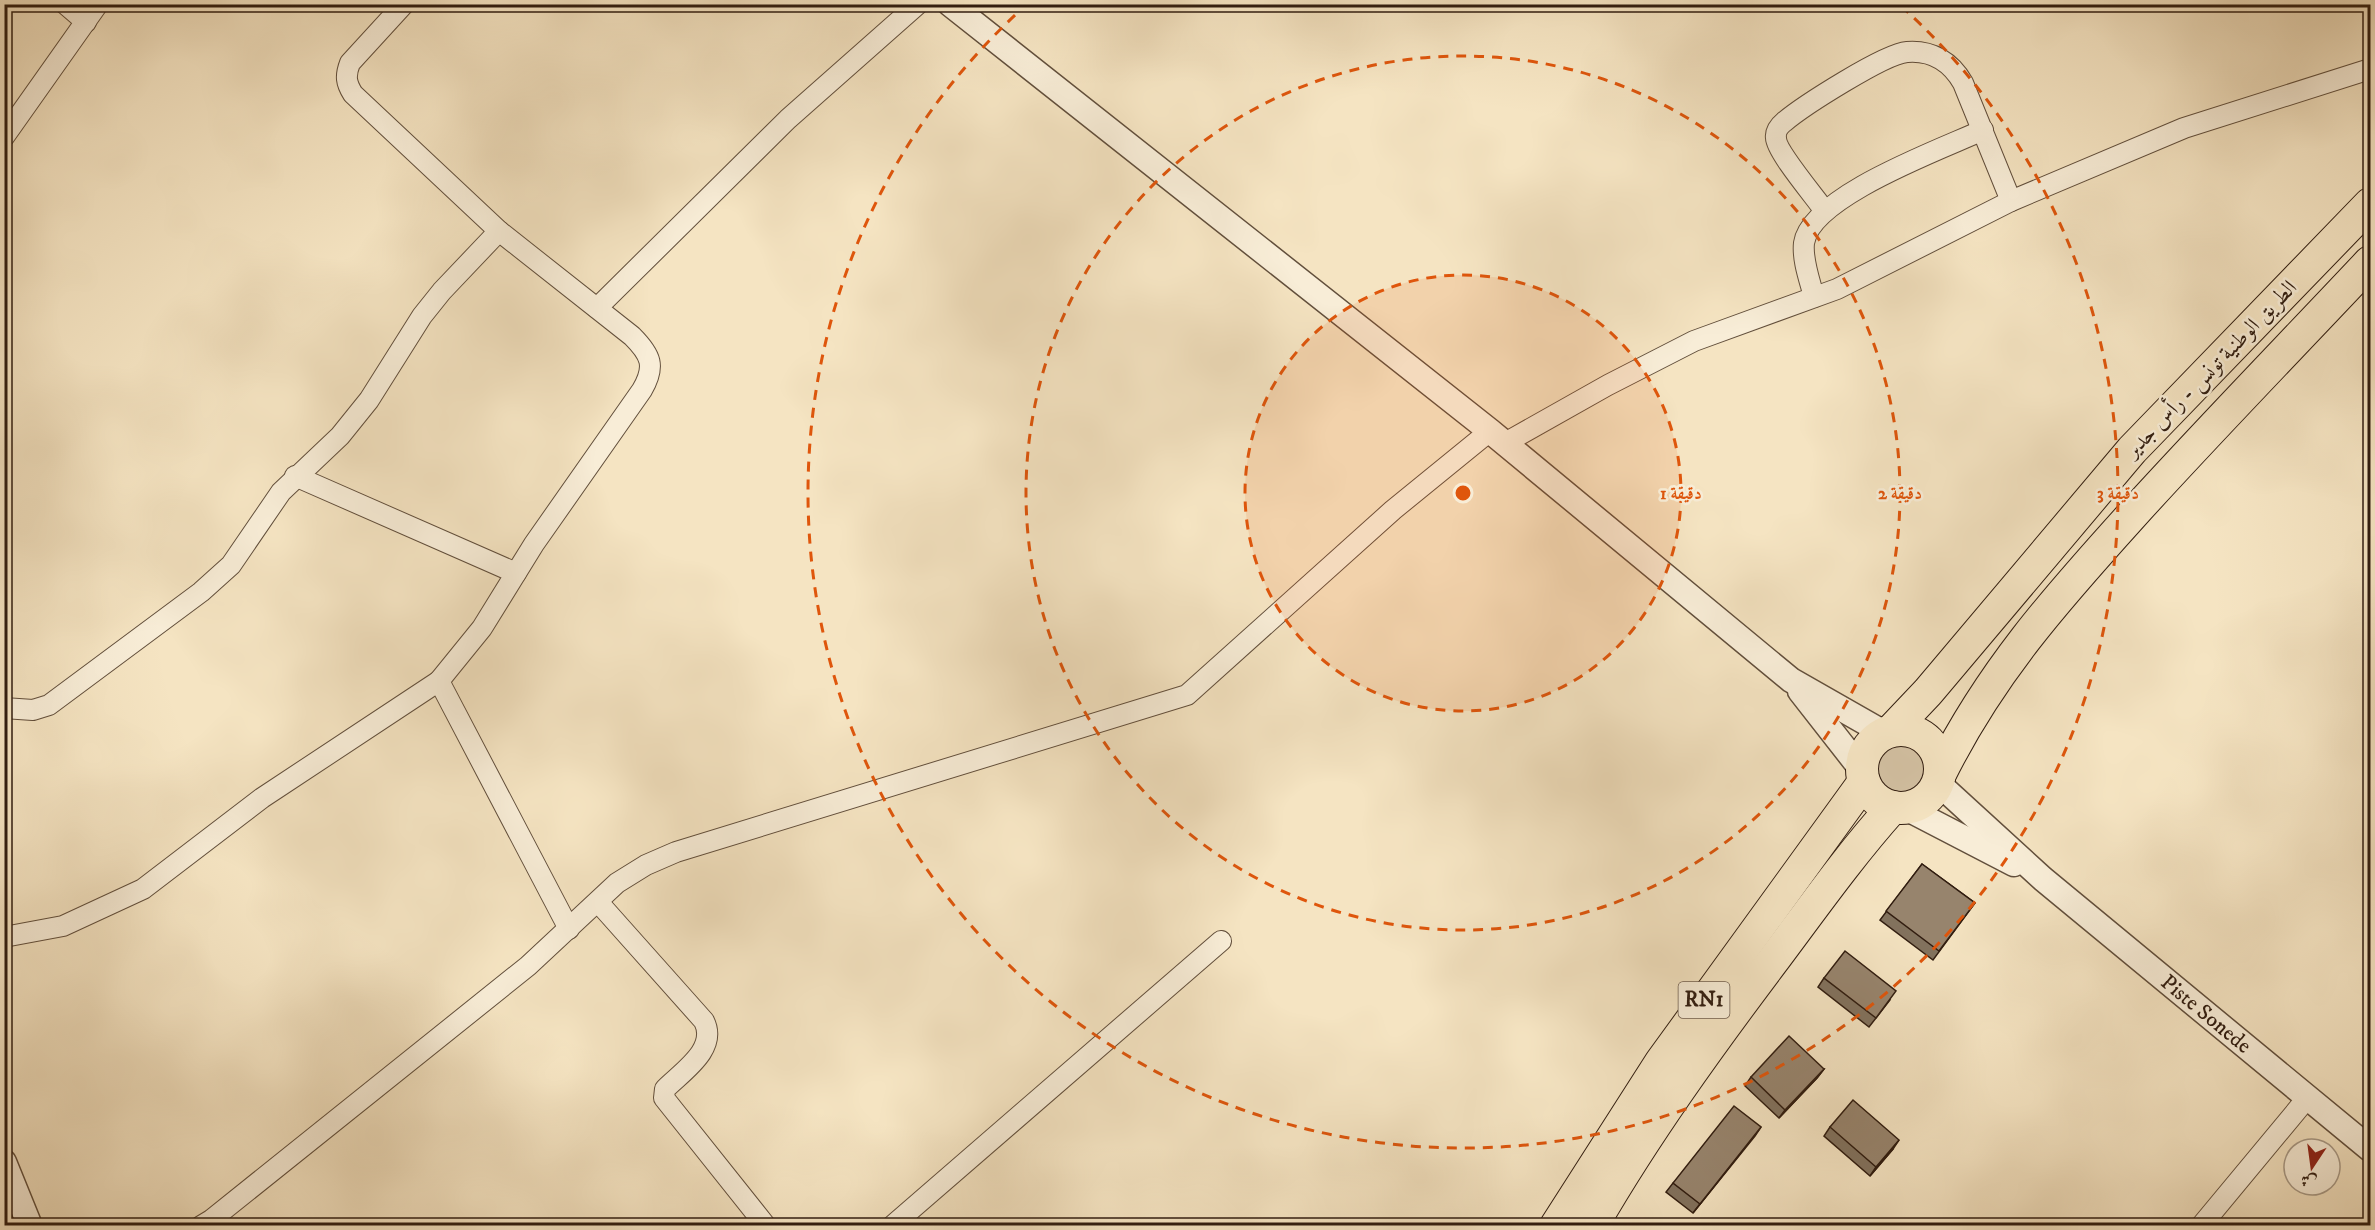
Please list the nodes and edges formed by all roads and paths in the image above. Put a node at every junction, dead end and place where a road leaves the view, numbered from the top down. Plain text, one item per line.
1 (65, 4) edge
2 (99, 4) edge
3 (404, 4) edge
4 (918, 4) edge
5 (950, 4) edge
6 (86, 22) junction
7 (2370, 69) edge
8 (1983, 130) junction
9 (4, 137) edge
10 (2011, 201) junction
11 (2370, 204) edge
12 (1824, 210) junction
13 (499, 231) junction
14 (2370, 262) edge
15 (1814, 297) junction
16 (597, 308) junction
17 (1497, 437) junction
18 (296, 476) junction
19 (516, 573) junction
20 (1791, 680) junction
21 (439, 681) junction
22 (4, 708) edge
23 (1888, 732) junction
24 (1862, 775) junction
25 (1939, 779) junction
26 (1900, 808) junction
27 (2043, 879) junction
28 (598, 902) junction
29 (569, 929) junction
30 (4, 937) edge
31 (1221, 940) dead end
32 (2308, 1097) junction
33 (2370, 1149) edge
34 (4, 1162) edge
35 (209, 1224) edge
36 (1551, 1224) edge
37 (30, 1226) edge
38 (766, 1226) edge
39 (892, 1226) edge
40 (1592, 1226) edge
41 (2200, 1226) edge

1 - 6 street
2 - 6 street
3 - 13 street
4 - 16 street
5 - 17 street
6 - 9 street
7 - 10 street
8 - 10 street
8 - 12 street
8 - 12 street
10 - 15 street
11 - 23 highway, الطريق الوطنية تونس - رأس جدير / RN1
12 - 15 street
13 - 16 street
13 - 18 street
14 - 25 highway, الطريق الوطنية تونس - رأس جدير / RN1
15 - 17 street
16 - 19 street
17 - 20 street
17 - 28 street
18 - 19 street
18 - 22 street
19 - 21 street
20 - 23 street
20 - 24 street
21 - 29 street
21 - 30 street
23 - 24 highway, RN1
23 - 25 highway
24 - 26 highway
24 - 36 highway, RN1
25 - 26 highway, RN1
25 - 27 street, Piste Sonede
26 - 27 street, Piste Sonede
26 - 40 highway, RN1
27 - 32 street, Piste Sonede
28 - 29 street
28 - 38 street
29 - 35 street
31 - 39 street
32 - 33 street, Piste Sonede
32 - 41 street
34 - 37 street

